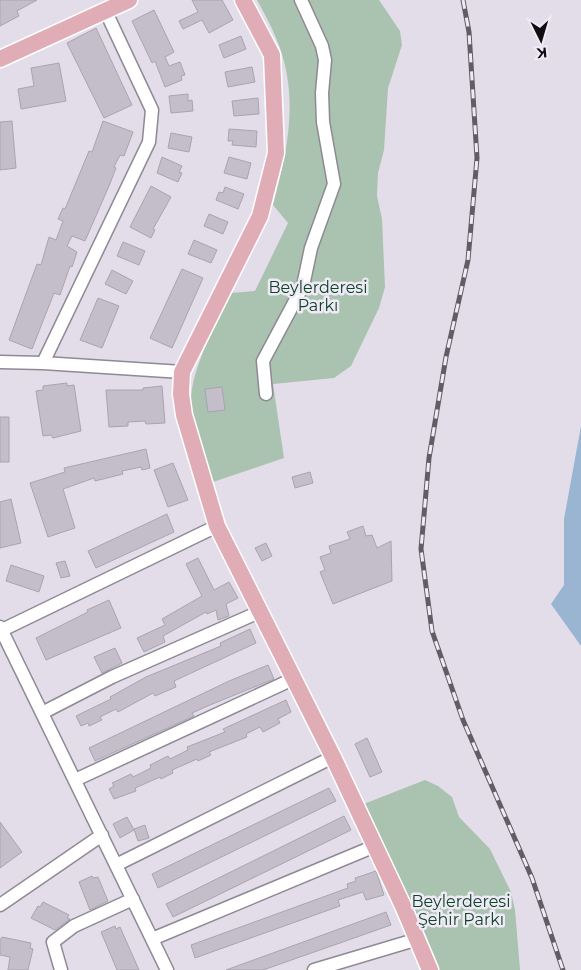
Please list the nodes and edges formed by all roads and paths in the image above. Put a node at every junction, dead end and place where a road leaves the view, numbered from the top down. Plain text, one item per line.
1 (129, 0) edge
2 (244, 0) edge
3 (301, 0) edge
4 (106, 12) junction
5 (0, 59) edge
6 (0, 362) edge
7 (43, 363) junction
8 (182, 372) junction
9 (266, 394) dead end
10 (217, 526) junction
11 (260, 612) junction
12 (0, 630) edge
13 (293, 679) junction
14 (42, 712) junction
15 (333, 757) junction
16 (75, 780) junction
17 (102, 835) junction
18 (375, 846) junction
19 (116, 865) junction
20 (133, 899) junction
21 (0, 905) edge
22 (152, 939) junction
23 (418, 939) junction
24 (61, 970) edge
25 (168, 970) edge
26 (314, 970) edge
27 (430, 970) edge

1 - 4 main road
2 - 8 main road
3 - 9 street
4 - 5 main road
4 - 7 street
6 - 7 street
7 - 8 street
8 - 10 main road
10 - 11 main road
10 - 12 street
11 - 13 main road
11 - 14 street
12 - 14 street
13 - 15 main road
13 - 16 street
14 - 16 street
15 - 18 main road
15 - 19 street
16 - 17 street
17 - 19 street
17 - 21 street
18 - 22 street
18 - 23 main road
19 - 20 street
20 - 22 street
20 - 24 street
22 - 25 street
23 - 26 street
23 - 27 main road

